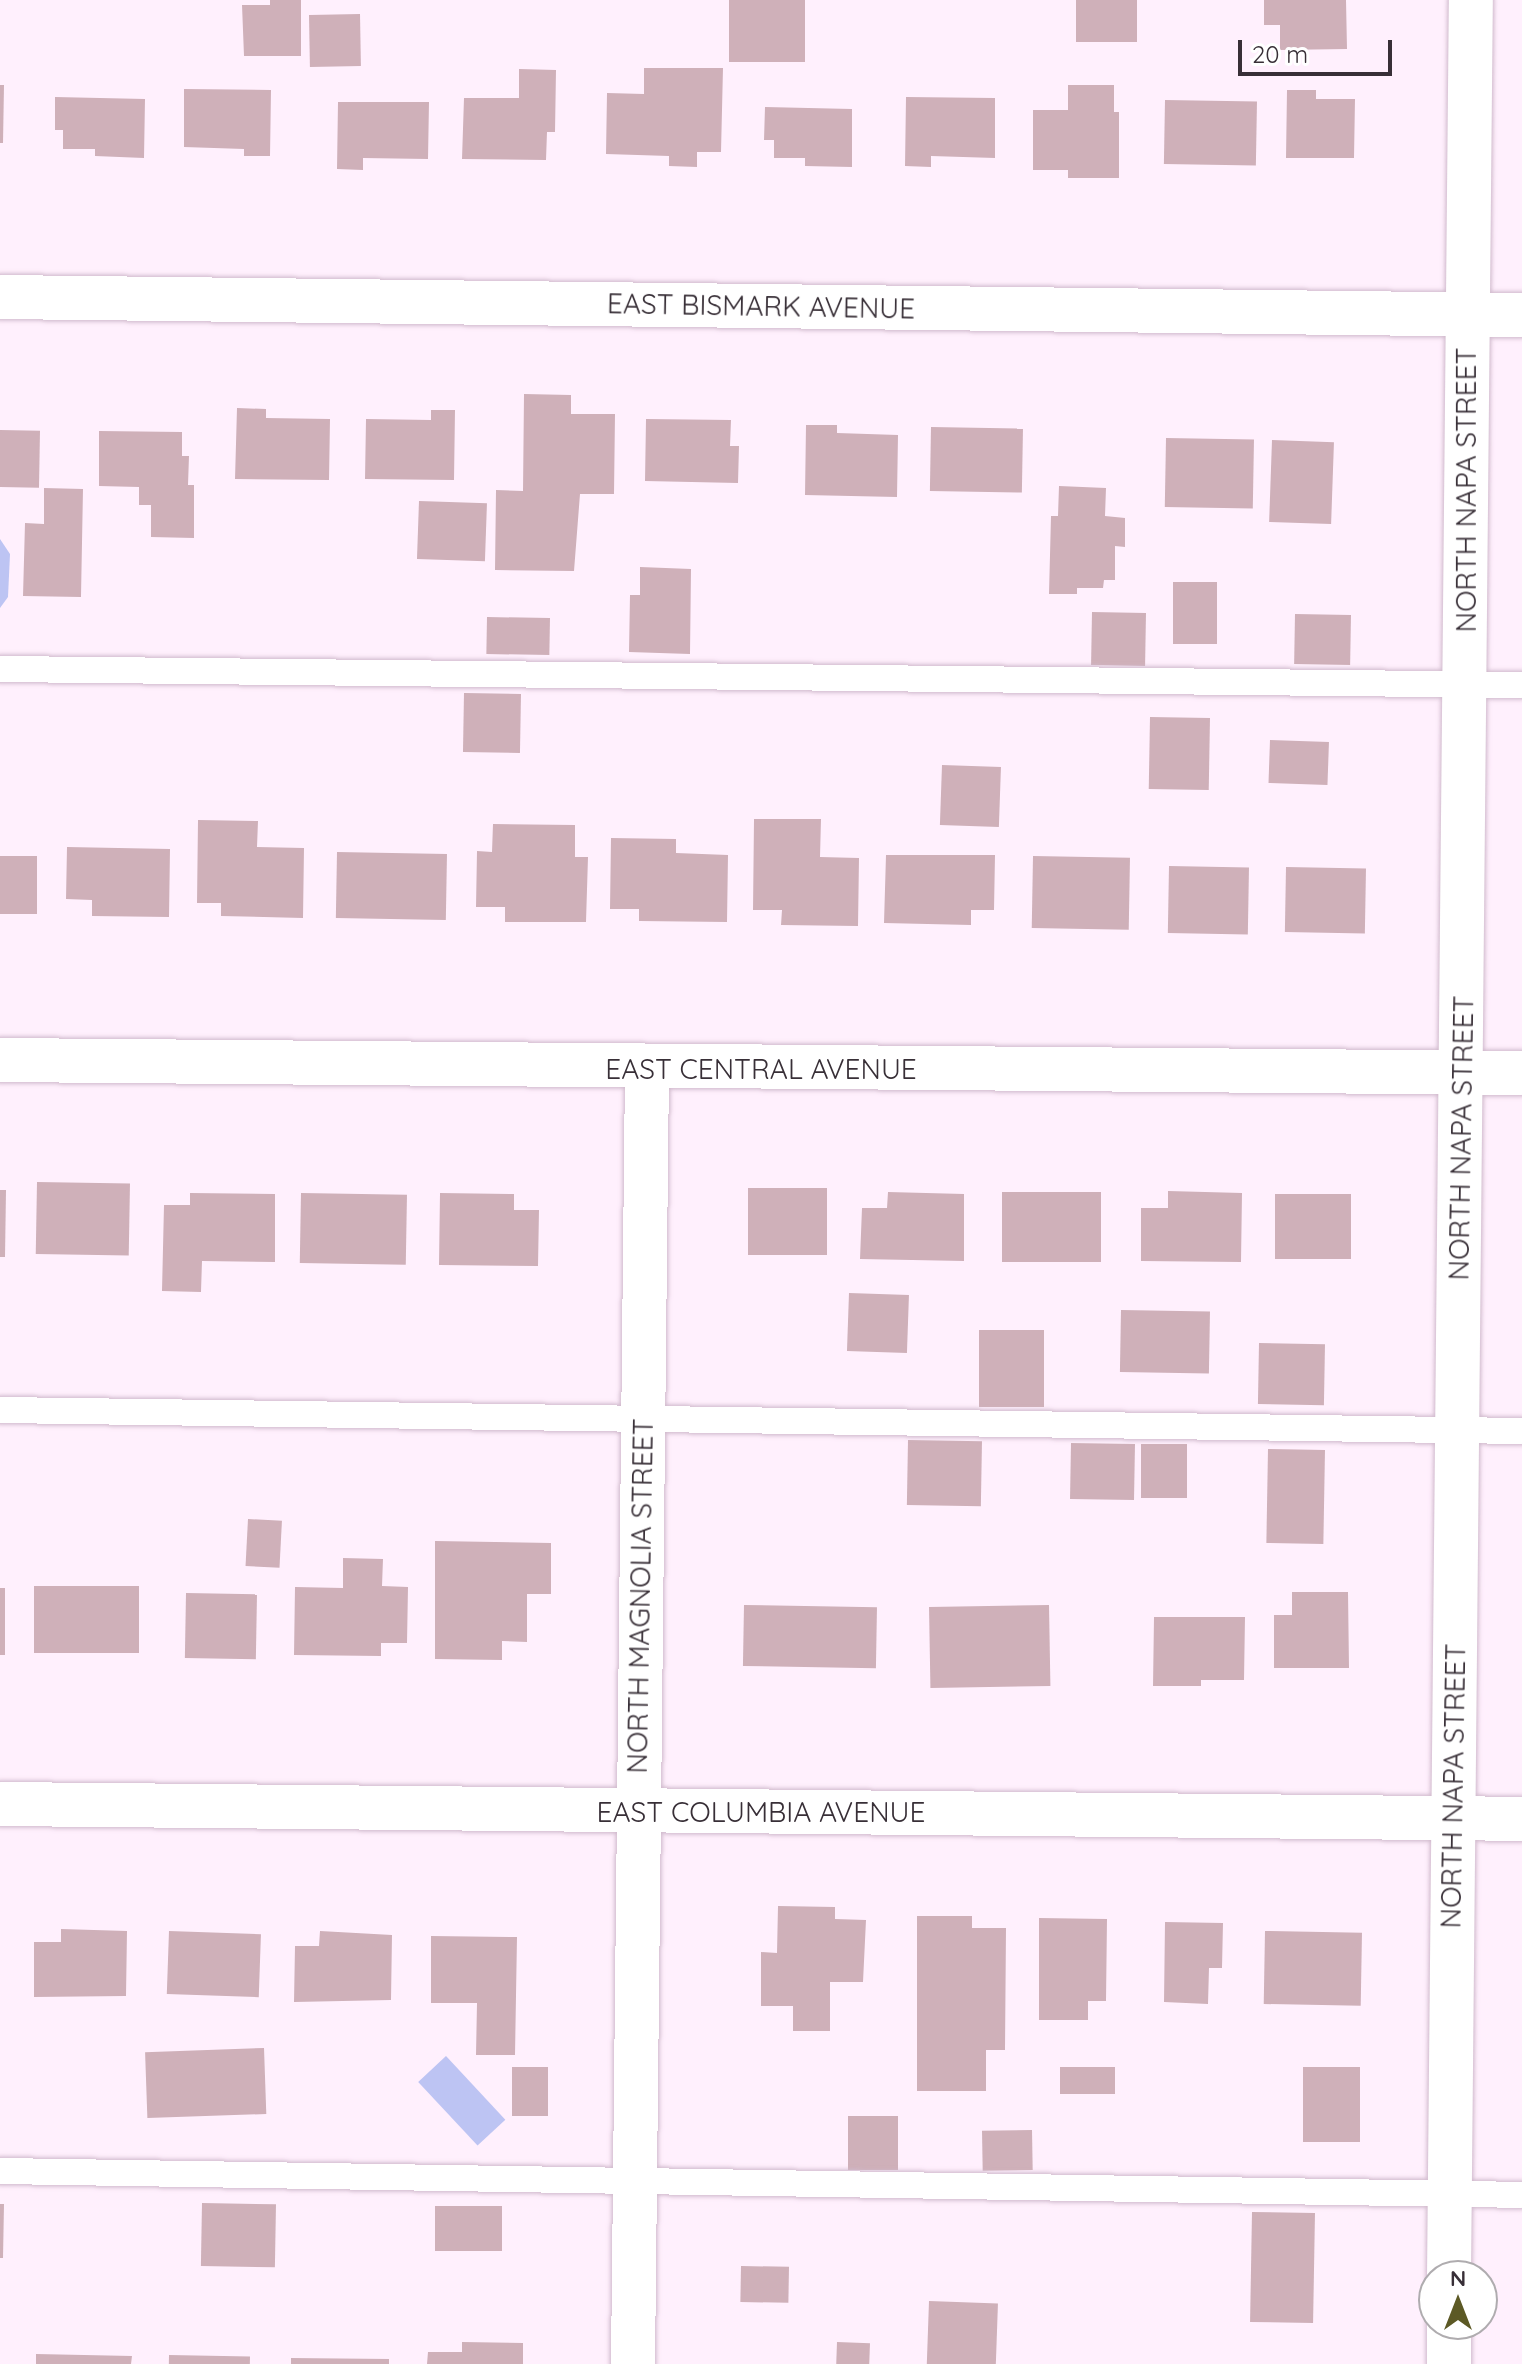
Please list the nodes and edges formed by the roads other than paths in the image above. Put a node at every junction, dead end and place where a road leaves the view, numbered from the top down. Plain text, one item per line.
1 (1471, 0) edge
2 (0, 297) edge
3 (1467, 315) junction
4 (1522, 315) edge
5 (0, 669) edge
6 (1465, 685) junction
7 (1522, 685) edge
8 (0, 1060) edge
9 (647, 1068) junction
10 (1462, 1073) junction
11 (1522, 1073) edge
12 (0, 1410) edge
13 (642, 1419) junction
14 (1457, 1431) junction
15 (1522, 1431) edge
16 (0, 1804) edge
17 (637, 1812) junction
18 (1453, 1817) junction
19 (1522, 1819) edge
20 (0, 2171) edge
21 (635, 2182) junction
22 (1450, 2194) junction
23 (1522, 2195) edge
24 (1449, 2260) edge
25 (1449, 2340) edge
26 (633, 2364) edge
27 (1449, 2364) edge

1 - 3 street, NORTH NAPA STREET
2 - 3 street, EAST BISMARK AVENUE
3 - 4 street, EAST BISMARK AVENUE
3 - 6 street, NORTH NAPA STREET
5 - 6 lane
6 - 7 lane
6 - 10 street, NORTH NAPA STREET
8 - 9 street, EAST CENTRAL AVENUE
9 - 10 street, EAST CENTRAL AVENUE
9 - 13 street, NORTH MAGNOLIA STREET
10 - 11 street, EAST CENTRAL AVENUE
10 - 14 street, NORTH NAPA STREET
12 - 13 lane
13 - 14 lane
13 - 17 street, NORTH MAGNOLIA STREET
14 - 15 lane
14 - 18 street, NORTH NAPA STREET
16 - 17 street, EAST COLUMBIA AVENUE
17 - 18 street, EAST COLUMBIA AVENUE
17 - 21 street, NORTH MAGNOLIA STREET
18 - 19 street, EAST COLUMBIA AVENUE
18 - 22 street, NORTH NAPA STREET
20 - 21 lane
21 - 22 lane
21 - 26 street, NORTH MAGNOLIA STREET
22 - 23 lane
22 - 24 street, NORTH NAPA STREET
25 - 27 street

